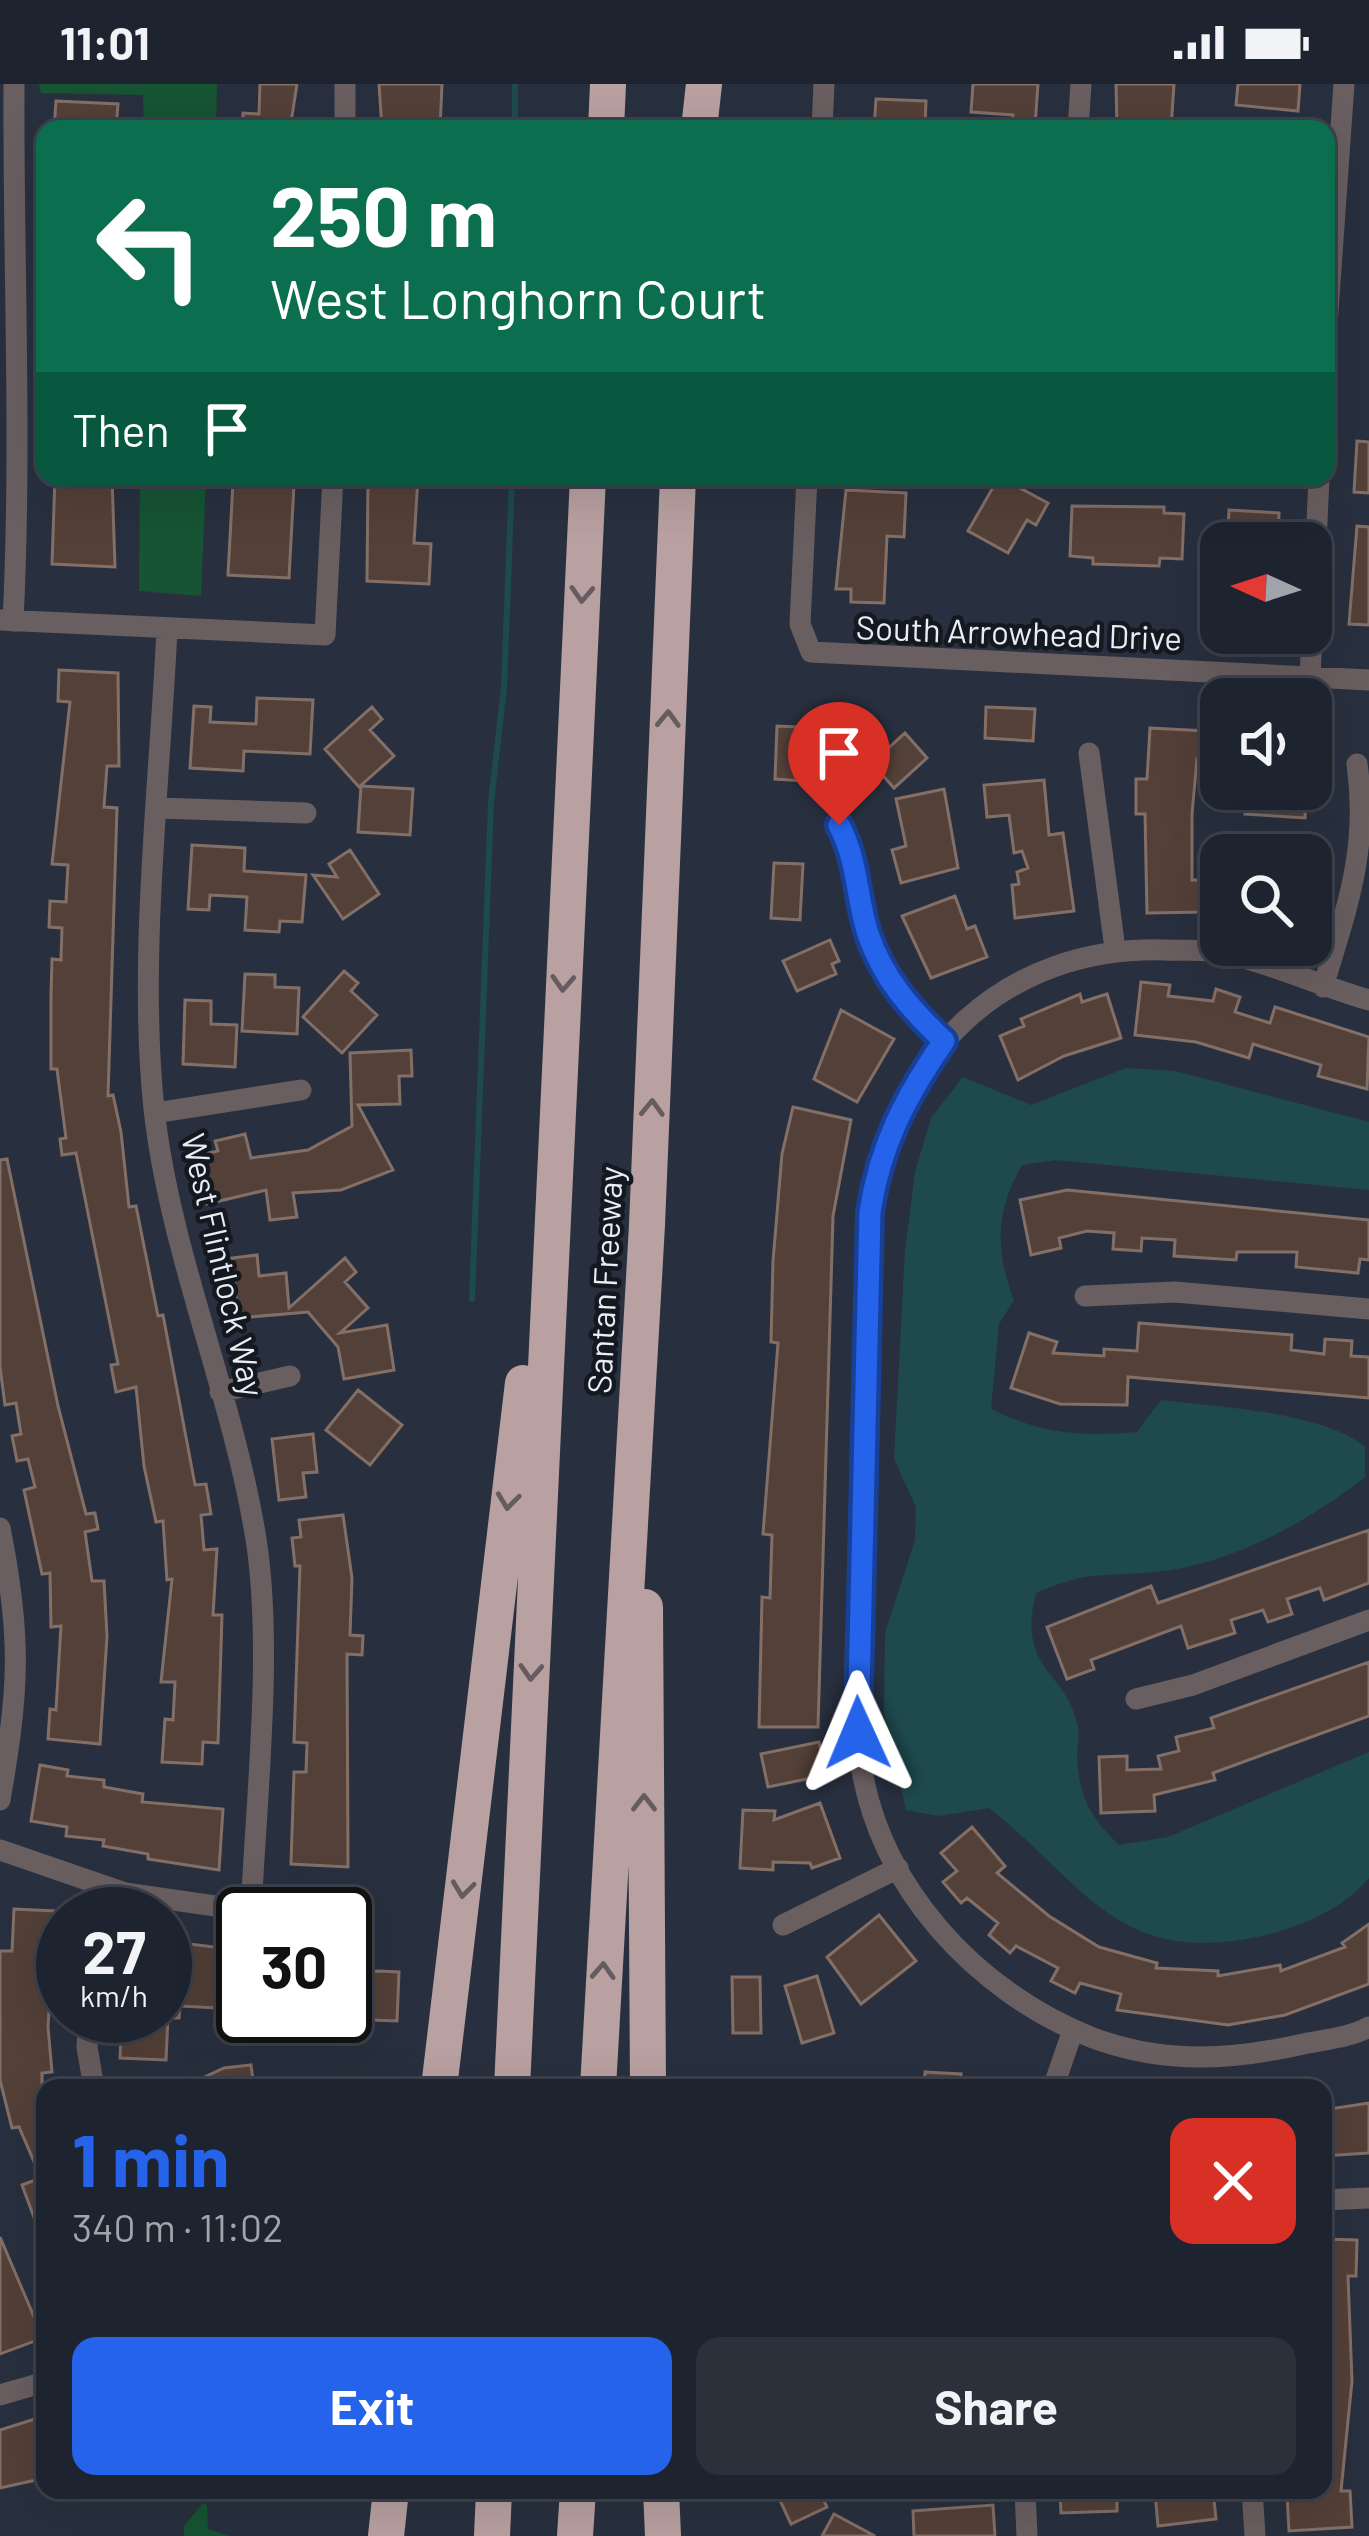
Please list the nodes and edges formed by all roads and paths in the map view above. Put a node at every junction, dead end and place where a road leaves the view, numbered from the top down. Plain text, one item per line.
1 (14, 84) edge
2 (345, 84) edge
3 (608, 84) edge
4 (693, 84) edge
5 (704, 84) edge
6 (824, 84) edge
7 (1081, 84) edge
8 (1344, 84) edge
9 (345, 120) edge
10 (606, 120) edge
11 (695, 120) edge
12 (697, 120) edge
13 (822, 120) edge
14 (1079, 120) edge
15 (1335, 212) edge
16 (333, 486) edge
17 (588, 486) edge
18 (677, 486) edge
19 (807, 486) edge
20 (1319, 486) edge
21 (6, 620) edge
22 (167, 629) junction
23 (1310, 677) junction
24 (1369, 680) edge
25 (1089, 753) dead end
26 (1357, 764) dead end
27 (159, 808) junction
28 (306, 813) dead end
29 (839, 825) dead end
30 (1115, 949) junction
31 (1323, 987) junction
32 (1369, 1000) edge
33 (944, 1041) junction
34 (301, 1090) dead end
35 (154, 1113) junction
36 (555, 1135) junction
37 (647, 1225) junction
38 (1085, 1296) dead end
39 (1369, 1309) edge
40 (290, 1376) dead end
41 (220, 1392) junction
42 (0, 1528) edge
43 (1369, 1620) edge
44 (1136, 1699) dead end
45 (0, 1799) edge
46 (0, 1850) edge
47 (898, 1868) junction
48 (99, 1887) edge
49 (252, 1887) edge
50 (783, 1925) dead end
51 (1369, 2027) edge
52 (1073, 2030) junction
53 (87, 2043) edge
54 (92, 2079) edge
55 (440, 2079) edge
56 (512, 2079) edge
57 (599, 2079) edge
58 (648, 2079) edge
59 (1056, 2079) edge
60 (1369, 2198) edge
61 (1332, 2200) edge
62 (36, 2385) edge
63 (0, 2395) edge
64 (390, 2499) edge
65 (494, 2499) edge
66 (577, 2499) edge
67 (661, 2499) edge
68 (1025, 2499) edge
69 (1253, 2499) edge
70 (386, 2536) edge
71 (492, 2536) edge
72 (575, 2536) edge
73 (663, 2536) edge
74 (1027, 2536) edge
75 (1255, 2536) edge

1 - 21 street
2 - 9 street
3 - 10 highway
4 - 11 highway
5 - 12 highway
6 - 13 street
7 - 14 street
8 - 15 street
16 - 22 street
17 -> 36 highway, Santan Freeway
37 -> 18 highway, Santan Freeway
19 - 23 street, South Arrowhead Drive
20 - 23 street
21 - 22 street
22 - 27 street, West Flintlock Way
23 - 24 street, South Arrowhead Drive
25 - 30 street
26 - 31 street
27 - 28 street
27 - 35 street, West Flintlock Way
29 - 33 street
30 - 31 street
30 - 33 street
31 - 32 street
33 - 47 street
34 - 35 street
35 - 41 street, West Flintlock Way
36 -> 55 highway
36 -> 56 highway, Santan Freeway
57 -> 37 highway, Santan Freeway
58 -> 37 highway
38 - 39 street
40 - 41 street
41 - 49 street, West Flintlock Way
42 - 45 street
43 - 44 street
46 - 48 street
47 - 50 street
47 - 52 street
51 - 52 street
52 - 59 street
53 - 54 street
60 - 61 street
62 - 63 street
64 - 70 highway
65 - 71 highway
66 - 72 highway
67 - 73 highway
68 - 74 street
69 - 75 street

